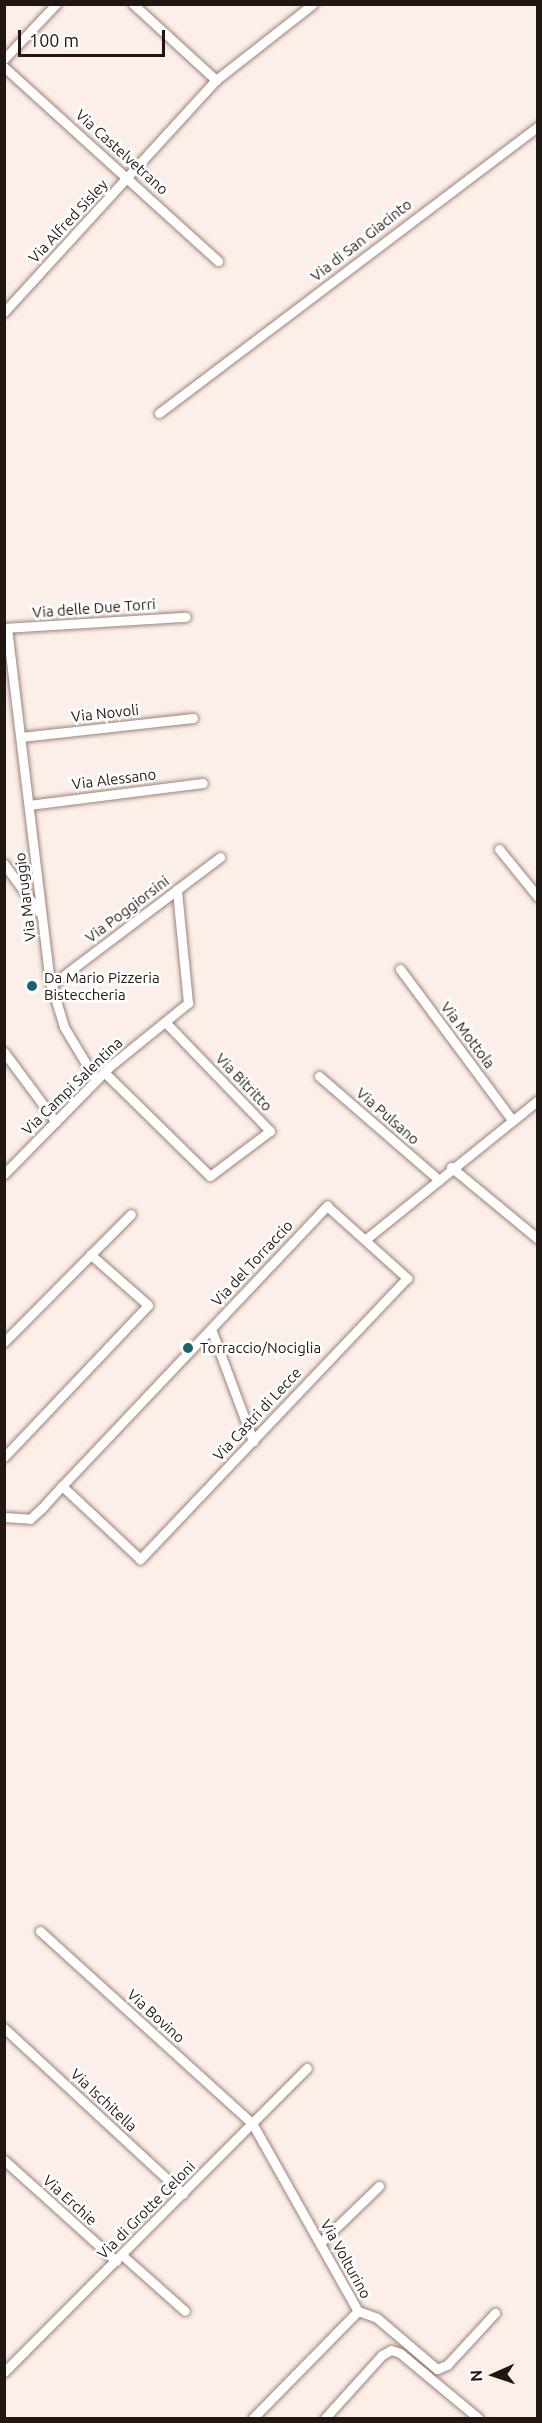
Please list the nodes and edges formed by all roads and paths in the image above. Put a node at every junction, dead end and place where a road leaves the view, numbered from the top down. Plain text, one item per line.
1 (56, 4) edge
2 (133, 4) edge
3 (313, 4) edge
4 (4, 59) edge
5 (4, 67) edge
6 (216, 80) junction
7 (537, 126) edge
8 (129, 178) junction
9 (218, 261) dead end
10 (4, 312) edge
11 (159, 413) dead end
12 (186, 616) dead end
13 (6, 628) edge
14 (193, 718) dead end
15 (21, 737) junction
16 (203, 783) dead end
17 (29, 805) junction
18 (500, 849) dead end
19 (220, 857) dead end
20 (4, 864) edge
21 (177, 890) junction
22 (537, 897) edge
23 (42, 915) junction
24 (400, 969) dead end
25 (51, 985) junction
26 (166, 1023) junction
27 (4, 1052) edge
28 (104, 1072) junction
29 (319, 1076) dead end
30 (96, 1080) junction
31 (537, 1100) edge
32 (512, 1120) junction
33 (56, 1122) junction
34 (451, 1167) junction
35 (4, 1174) edge
36 (439, 1180) junction
37 (130, 1214) dead end
38 (366, 1239) junction
39 (537, 1239) edge
40 (90, 1254) junction
41 (211, 1329) junction
42 (4, 1342) edge
43 (253, 1441) junction
44 (4, 1457) edge
45 (63, 1486) junction
46 (4, 1517) edge
47 (40, 1931) dead end
48 (4, 2028) edge
49 (308, 2068) dead end
50 (252, 2123) junction
51 (4, 2160) edge
52 (379, 2186) dead end
53 (183, 2194) junction
54 (320, 2243) junction
55 (119, 2258) junction
56 (185, 2311) dead end
57 (358, 2311) junction
58 (495, 2313) dead end
59 (4, 2372) edge
60 (253, 2418) edge
61 (325, 2418) edge
62 (478, 2418) edge

1 - 4 street
2 - 6 street
3 - 6 street, Via Alfred Sisley
5 - 8 street, Via Castelvetrano
6 - 8 street, Via Alfred Sisley
7 - 11 street, Via di San Giacinto
8 - 9 street, Via Castelvetrano
8 - 10 street, Via Alfred Sisley
12 - 13 street, Via delle Due Torri
13 - 15 street, Via Maruggio
14 - 15 street, Via Novoli
15 - 17 street, Via Maruggio
16 - 17 street, Via Alessano
17 - 23 street, Via Maruggio
18 - 22 street
19 - 21 street, Via Poggiorsini
20 - 23 street
21 - 25 street, Via Poggiorsini
21 - 26 street, Via Campi Salentina
23 - 25 street, Via Maruggio
24 - 32 street, Via Mottola
25 - 30 street, Via Maruggio
26 - 28 street, Via Campi Salentina
26 - 28 street, Via Bitritto
27 - 33 street
28 - 30 street, Via Campi Salentina
29 - 36 street, Via Pulsano
30 - 33 street, Via Campi Salentina
31 - 32 street
32 - 34 street
33 - 35 street, Via Campi Salentina
34 - 36 street
34 - 39 street
36 - 38 street
37 - 40 street
38 - 41 street, Via del Torraccio
38 - 43 street, Via Castri di Lecce
40 - 42 street
40 - 44 street
41 - 43 street
41 - 45 street, Via del Torraccio
43 - 45 street, Via Castri di Lecce
45 - 46 street, Via del Torraccio
47 - 50 street, Via Bovino
48 - 53 street, Via Ischitella
49 - 50 street, Via di Grotte Celoni
50 - 53 street, Via di Grotte Celoni
50 - 54 street, Via Volturino
51 - 55 street, Via Erchie
52 - 54 street
53 - 55 street, Via di Grotte Celoni
54 - 57 street, Via Volturino
55 - 56 street, Via Erchie
55 - 59 street, Via di Grotte Celoni
57 - 58 street
57 - 60 street, Via Volturino
61 - 62 street

